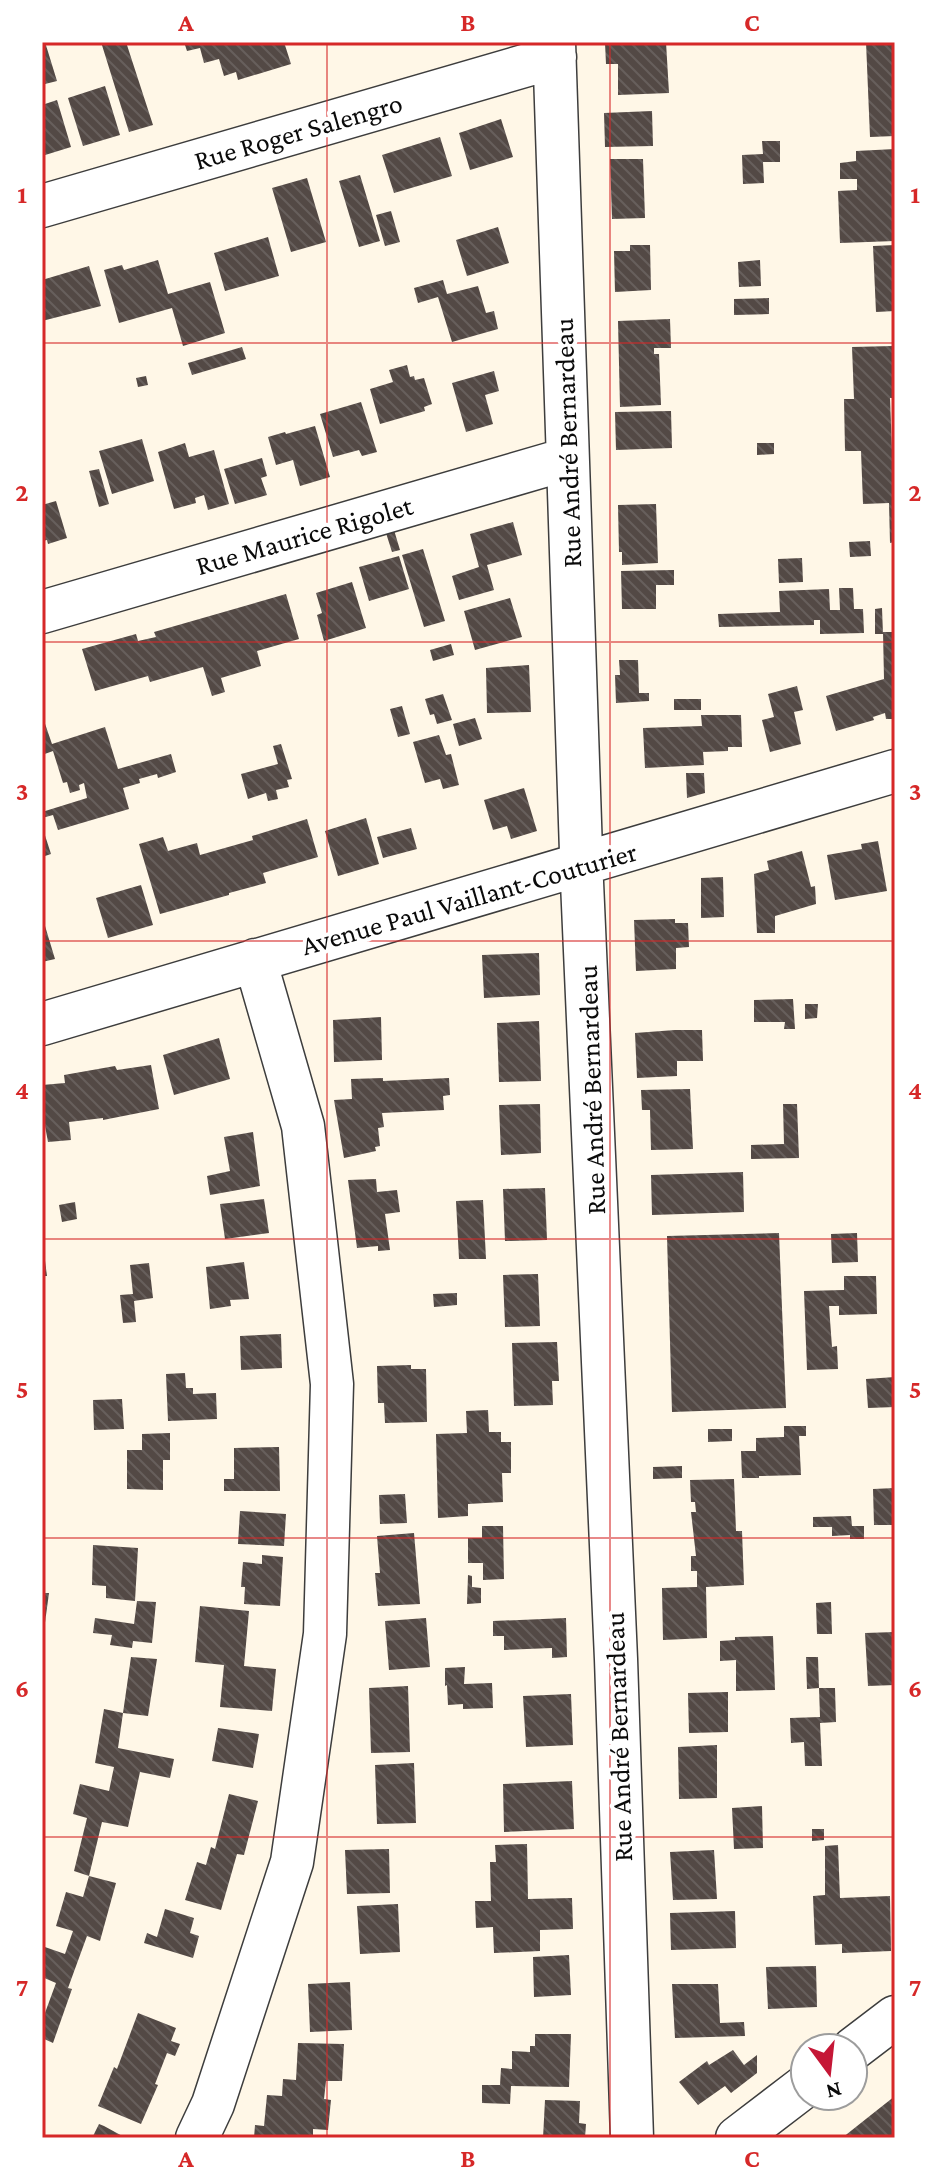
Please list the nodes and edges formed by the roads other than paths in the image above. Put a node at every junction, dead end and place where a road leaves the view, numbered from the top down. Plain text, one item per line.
1 (554, 50) edge
2 (42, 206) edge
3 (567, 459) junction
4 (42, 612) edge
5 (895, 771) edge
6 (582, 865) junction
7 (255, 960) junction
8 (42, 1024) edge
9 (895, 2017) edge
10 (869, 2037) edge
11 (789, 2098) edge
12 (197, 2138) edge
13 (632, 2138) edge
14 (737, 2138) edge

1 - 2 street, Rue Roger Salengro
1 - 3 street, Rue André Bernardeau
3 - 4 street, Rue Maurice Rigolet
3 - 6 street, Rue André Bernardeau
5 - 6 street, Avenue Paul Vaillant-Couturier
6 - 7 street, Avenue Paul Vaillant-Couturier
6 - 13 street, Rue André Bernardeau
7 - 8 street, Avenue Paul Vaillant-Couturier
7 - 12 street
9 - 10 street
11 - 14 street

